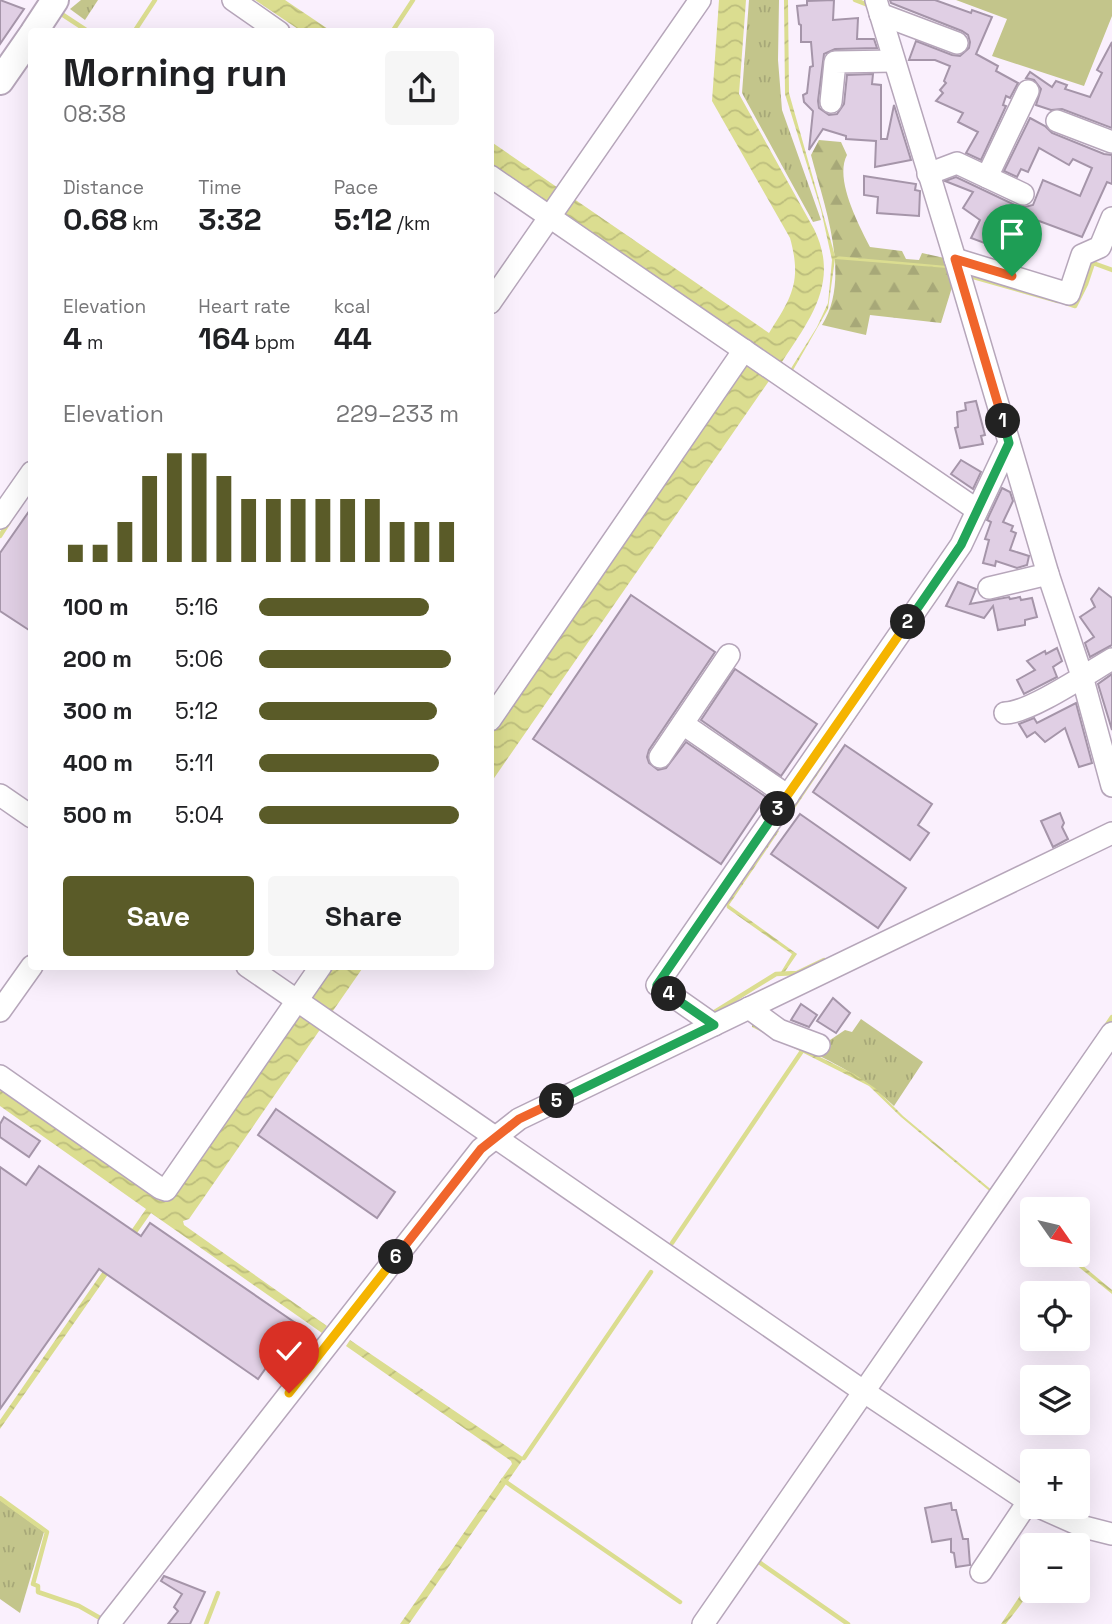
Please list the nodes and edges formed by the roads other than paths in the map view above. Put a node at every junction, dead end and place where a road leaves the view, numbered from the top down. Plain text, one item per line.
1 (55, 0) edge
2 (233, 0) edge
3 (699, 0) edge
4 (878, 7) edge
5 (36, 28) edge
6 (273, 28) edge
7 (28, 40) edge
8 (957, 43) dead end
9 (894, 61) junction
10 (0, 81) edge
11 (1028, 91) dead end
12 (831, 102) dead end
13 (1057, 121) dead end
14 (1112, 142) edge
15 (928, 174) junction
16 (987, 177) junction
17 (494, 179) edge
18 (1023, 194) dead end
19 (550, 217) junction
20 (1112, 219) edge
21 (955, 259) junction
22 (494, 297) edge
23 (744, 350) junction
24 (1009, 443) junction
25 (28, 478) edge
26 (977, 510) junction
27 (0, 518) edge
28 (1048, 574) junction
29 (989, 588) dead end
30 (729, 655) dead end
31 (1112, 659) edge
32 (1082, 676) junction
33 (1005, 713) dead end
34 (494, 714) edge
35 (682, 723) junction
36 (660, 757) dead end
37 (1112, 786) edge
38 (0, 795) edge
39 (788, 796) junction
40 (28, 814) edge
41 (1112, 833) edge
42 (29, 970) edge
43 (253, 970) edge
44 (319, 970) edge
45 (300, 1002) junction
46 (749, 1008) junction
47 (0, 1011) edge
48 (714, 1025) junction
49 (1112, 1033) edge
50 (819, 1045) dead end
51 (0, 1076) edge
52 (496, 1137) junction
53 (863, 1391) junction
54 (1020, 1495) edge
55 (1022, 1519) edge
56 (1066, 1519) edge
57 (1112, 1534) edge
58 (981, 1572) dead end
59 (108, 1624) edge
60 (703, 1624) edge

1 - 5 main road
2 - 6 street
3 - 19 street
4 - 8 street
4 - 9 street
7 - 10 main road
9 - 12 street
9 - 15 street
11 - 16 street
13 - 14 street
15 - 16 street
15 - 21 street
16 - 18 street
17 - 19 street
19 - 22 street
19 - 23 street
20 - 21 street
21 - 24 street
23 - 26 street
23 - 34 street
24 - 26 street
24 - 28 street
25 - 27 street
26 - 39 street
28 - 29 street
28 - 32 street
30 - 35 street
31 - 32 street
32 - 33 street
32 - 37 street
35 - 36 street
35 - 39 street
38 - 40 street
39 - 48 street
41 - 46 street
42 - 47 street
43 - 45 street
44 - 45 street
45 - 51 street
45 - 52 street
46 - 48 street
46 - 50 street
48 - 52 street
49 - 53 street
52 - 53 street
52 - 59 street
53 - 54 street
53 - 60 street
55 - 58 street
56 - 57 street

